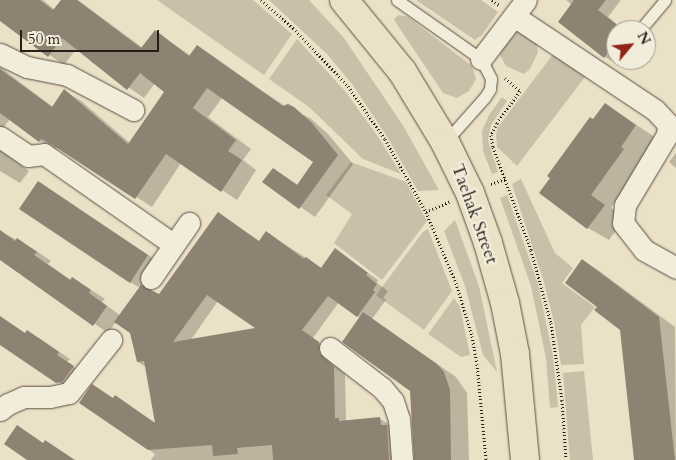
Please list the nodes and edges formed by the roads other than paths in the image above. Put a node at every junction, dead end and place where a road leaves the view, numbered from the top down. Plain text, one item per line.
1 (344, 0) edge
2 (397, 0) edge
3 (665, 0) edge
4 (520, 8) edge
5 (648, 20) edge
6 (0, 54) edge
7 (481, 59) junction
8 (133, 110) dead end
9 (0, 137) edge
10 (446, 142) junction
11 (189, 223) dead end
12 (173, 244) junction
13 (676, 268) edge
14 (151, 278) dead end
15 (110, 340) dead end
16 (330, 348) dead end
17 (0, 410) edge
18 (402, 460) edge
19 (525, 460) edge

1 - 10 main road, Taehak Street
2 - 7 lane
3 - 5 lane
4 - 7 street
4 - 13 street
6 - 8 street
7 - 10 lane
9 - 12 street
10 - 19 main road, Taehak Street
11 - 12 street
12 - 14 street
15 - 17 street
16 - 18 street

